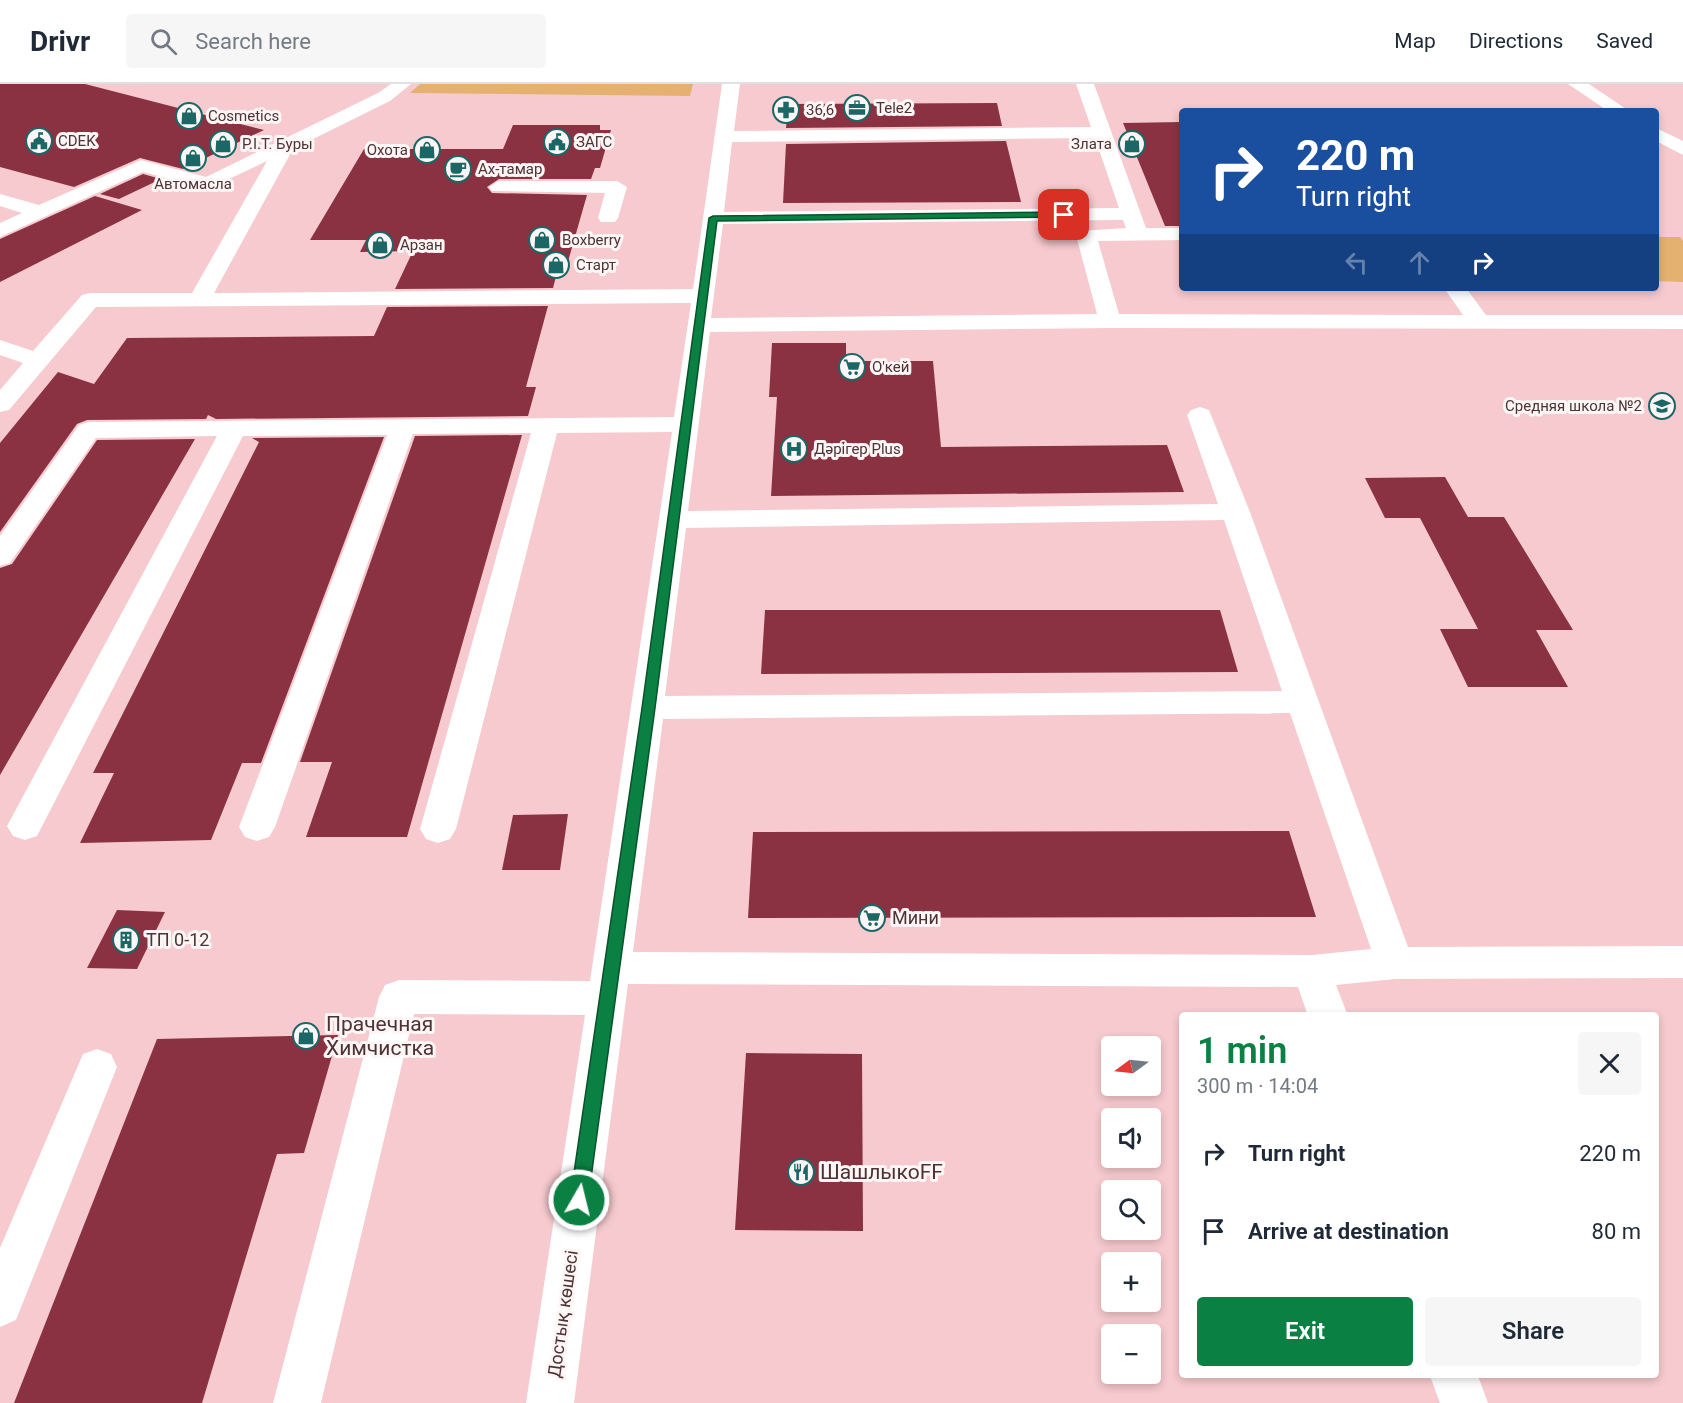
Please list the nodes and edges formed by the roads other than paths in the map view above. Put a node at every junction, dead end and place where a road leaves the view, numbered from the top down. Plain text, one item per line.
1 (402, 84) edge
2 (731, 84) edge
3 (1084, 84) edge
4 (1577, 84) edge
5 (1615, 108) edge
6 (1102, 132) junction
7 (1659, 135) edge
8 (724, 136) junction
9 (285, 146) junction
10 (1683, 149) edge
11 (499, 187) dead end
12 (0, 200) edge
13 (40, 212) junction
14 (608, 218) dead end
15 (713, 218) junction
16 (1135, 224) junction
17 (0, 230) edge
18 (1179, 233) edge
19 (1457, 291) edge
20 (199, 299) junction
21 (700, 310) junction
22 (1110, 321) junction
23 (1480, 322) junction
24 (1681, 323) edge
25 (0, 347) edge
26 (38, 362) junction
27 (0, 405) edge
28 (1200, 415) dead end
29 (546, 424) junction
30 (684, 424) junction
31 (403, 426) junction
32 (234, 428) junction
33 (1236, 512) junction
34 (672, 520) junction
35 (0, 557) edge
36 (1302, 702) junction
37 (648, 708) junction
38 (25, 826) dead end
39 (257, 826) dead end
40 (438, 829) dead end
41 (1683, 962) edge
42 (1395, 963) junction
43 (1312, 971) junction
44 (609, 983) junction
45 (1327, 1012) edge
46 (97, 1066) dead end
47 (0, 1304) edge
48 (1455, 1378) edge
49 (297, 1403) edge
50 (550, 1403) edge
51 (1464, 1403) edge

1 - 9 street
2 - 8 street, Достық көшесі
3 - 6 street
4 - 5 street
6 - 8 street
6 - 16 street
7 - 10 street
8 - 15 street, Достық көшесі
9 - 13 street
9 - 20 street
11 - 14 street
12 - 13 street
13 - 17 street
15 - 16 street
15 - 21 street, Достық көшесі
16 - 18 street
16 - 22 street
19 - 23 street
20 - 21 street
20 - 26 street
21 - 22 street
21 - 30 street, Достық көшесі
22 - 23 street
23 - 24 street
25 - 26 street
26 - 27 street
28 - 33 street
29 - 30 street
29 - 31 street
29 - 40 street
30 - 34 street, Достық көшесі
31 - 32 street
31 - 39 street
32 - 35 street
32 - 38 street
33 - 34 street
33 - 36 street
34 - 37 street, Достық көшесі
36 - 37 street
36 - 42 street
37 - 44 street, Достық көшесі
41 - 42 street
42 - 43 street
43 - 44 street
43 - 45 street
44 - 49 street
44 - 50 street, Достық көшесі
46 - 47 street
48 - 51 street

